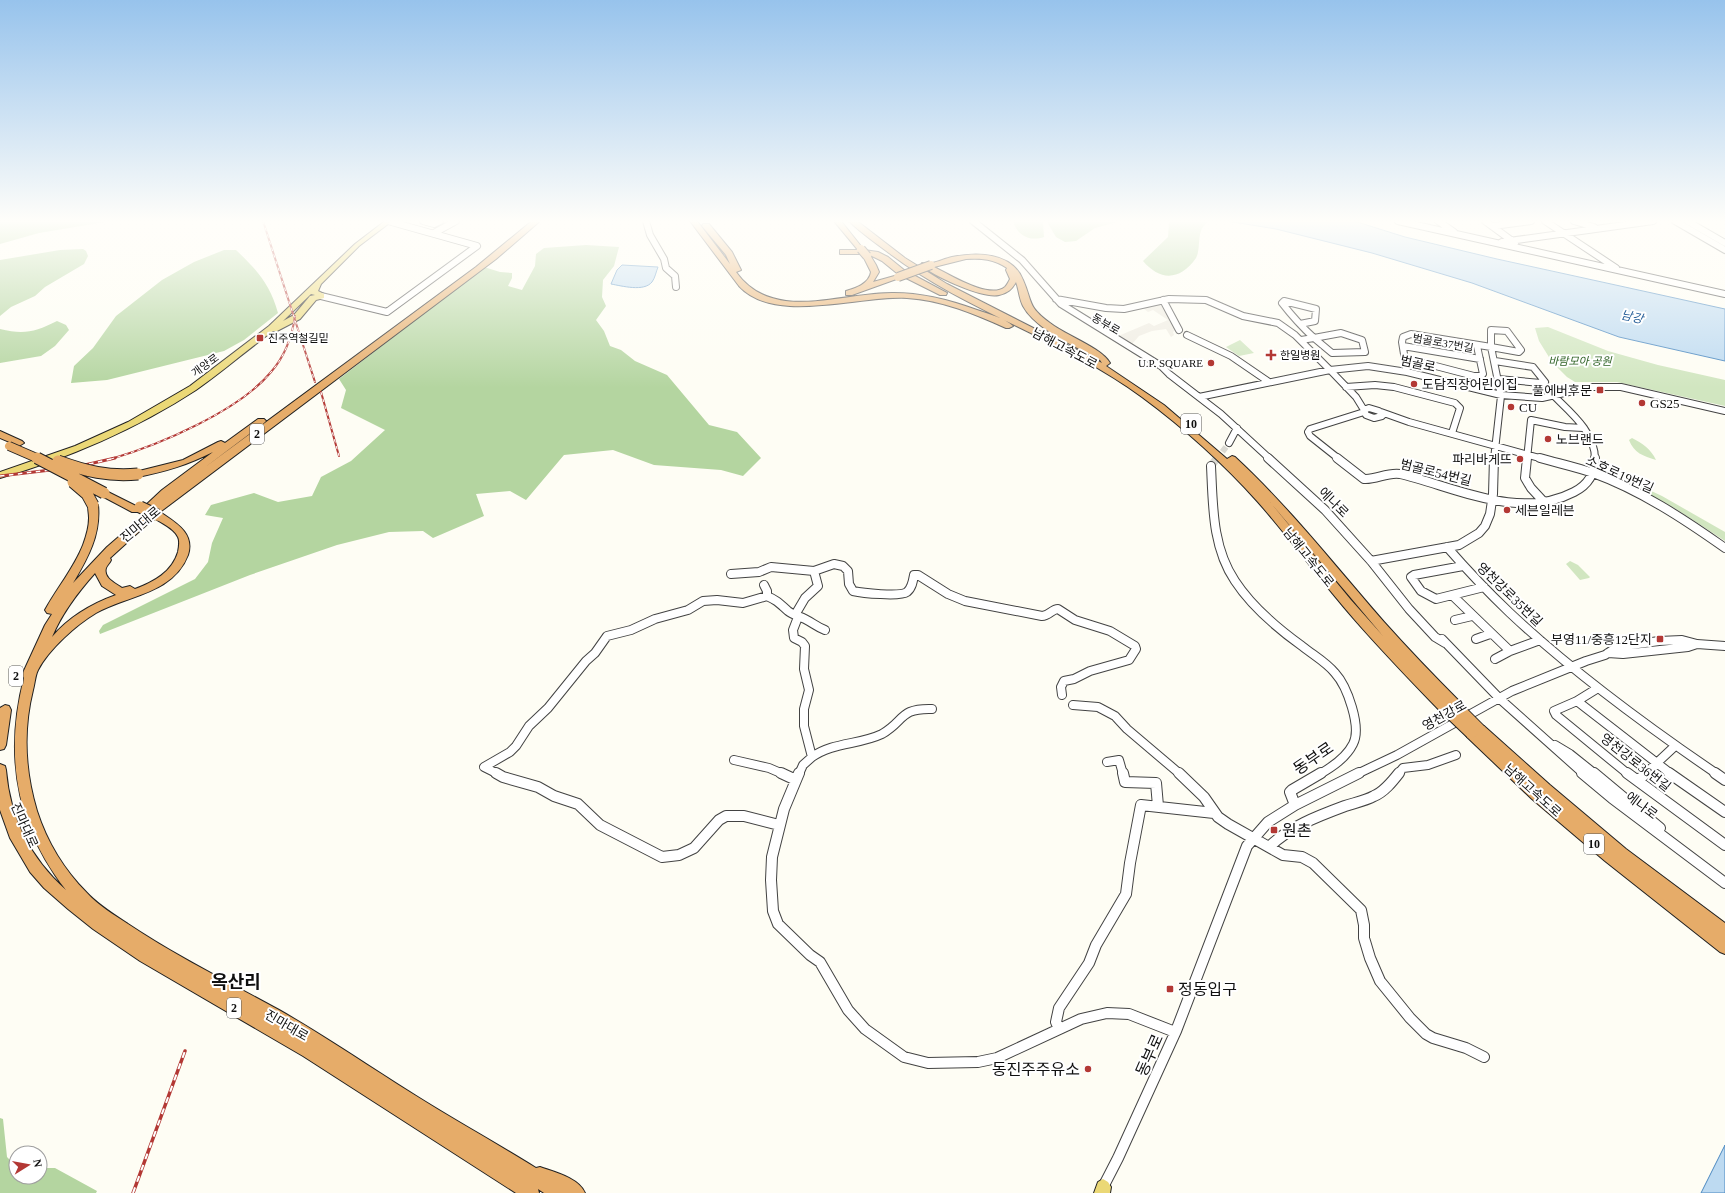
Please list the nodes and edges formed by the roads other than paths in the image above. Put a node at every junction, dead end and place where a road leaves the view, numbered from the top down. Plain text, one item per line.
1 (435, 277) edge
2 (462, 277) edge
3 (467, 277) edge
4 (675, 277) edge
5 (735, 277) edge
6 (741, 277) edge
7 (746, 277) edge
8 (874, 277) edge
9 (903, 277) edge
10 (910, 277) edge
11 (930, 277) edge
12 (939, 277) edge
13 (947, 277) edge
14 (1013, 277) edge
15 (1018, 277) edge
16 (1032, 277) edge
17 (1036, 277) edge
18 (1641, 277) edge
19 (322, 278) joint
20 (899, 278) junction
21 (676, 287) dead end
22 (751, 289) junction
23 (317, 294) junction
24 (1725, 295) edge
25 (834, 298) junction
26 (1054, 299) junction
27 (1163, 300) junction
28 (815, 303) junction
29 (1074, 303) junction
30 (1069, 311) junction
31 (1300, 324) junction
32 (1009, 326) junction
33 (266, 333) junction
34 (1315, 338) junction
35 (1301, 340) junction
36 (1403, 346) junction
37 (1477, 346) junction
38 (1492, 349) junction
39 (1405, 358) junction
40 (1480, 360) junction
41 (1495, 361) junction
42 (1106, 363) junction
43 (1330, 370) junction
44 (1406, 372) junction
45 (1169, 374) junction
46 (1498, 379) junction
47 (1269, 382) junction
48 (1346, 387) junction
49 (1502, 395) junction
50 (1356, 396) junction
51 (1554, 396) junction
52 (1199, 397) junction
53 (1364, 411) junction
54 (1725, 411) edge
55 (1376, 414) junction
56 (1341, 420) junction
57 (261, 421) junction
58 (1237, 428) junction
59 (1583, 428) junction
60 (1452, 433) junction
61 (0, 434) edge
62 (1198, 438) junction
63 (1229, 443) tunnel mouth
64 (9, 444) edge
65 (1495, 445) junction
66 (1529, 455) junction
67 (54, 462) junction
68 (1212, 466) tunnel mouth
69 (1592, 473) junction
70 (0, 475) edge
71 (1492, 498) junction
72 (1544, 502) junction
73 (154, 517) junction
74 (123, 539) junction
75 (1447, 547) junction
76 (1725, 548) edge
77 (1372, 561) junction
78 (1463, 566) junction
79 (814, 571) junction
80 (731, 574) dead end
81 (764, 585) dead end
82 (1484, 587) junction
83 (767, 596) junction
84 (1453, 596) junction
85 (49, 614) junction
86 (796, 616) junction
87 (1472, 616) junction
88 (1455, 620) dead end
89 (825, 630) dead end
90 (1490, 634) junction
91 (1476, 639) dead end
92 (1540, 640) junction
93 (1725, 646) edge
94 (1510, 651) junction
95 (1495, 659) dead end
96 (1572, 667) junction
97 (20, 672) junction
98 (1598, 688) junction
99 (1062, 695) dead end
100 (8, 699) dead end
101 (1500, 699) junction
102 (1577, 701) junction
103 (1073, 705) dead end
104 (932, 709) dead end
105 (1453, 710) junction
106 (1476, 731) junction
107 (1548, 742) junction
108 (0, 745) edge
109 (1675, 746) junction
110 (1456, 755) dead end
111 (812, 757) junction
112 (734, 760) dead end
113 (1108, 762) dead end
114 (1656, 764) junction
115 (0, 770) edge
116 (796, 780) junction
117 (1725, 780) edge
118 (1638, 781) junction
119 (1296, 805) junction
120 (1158, 806) junction
121 (1725, 812) edge
122 (1214, 813) junction
123 (779, 825) junction
124 (1252, 838) junction
125 (1725, 845) edge
126 (1269, 848) junction
127 (1725, 876) edge
128 (1725, 883) edge
129 (1725, 932) edge
130 (1725, 947) edge
131 (1059, 1029) junction
132 (1175, 1032) junction
133 (1484, 1057) dead end
134 (522, 1168) junction
135 (1102, 1191) edge
136 (530, 1193) edge
137 (559, 1193) edge
138 (577, 1193) edge

1 - 23 street
2 - 57 highway, 진마대로 / 2
3 - 74 highway, 진마대로 / 2
4 - 21 street
5 - 28 highway
6 - 22 highway
7 - 22 highway
8 - 25 highway, bridge
9 - 20 highway, bridge
10 - 32 highway
11 - 62 highway, 남해고속도로 / 10
12 - 42 highway, 남해고속도로 / 10
13 - 14 highway
15 - 42 highway
16 - 26 street, 동부로
17 - 26 street, 동부로
18 - 24 street
19 - 23 main road
19 - 33 main road, 개양로
20 - 25 highway
20 - 28 highway
22 - 25 highway
23 - 33 main road
26 - 29 street
26 - 30 street, 동부로
26 - 45 street, 동부로
27 - 29 street
27 - 35 street
27 - 47 street
28 - 32 highway
29 - 30 street
30 - 45 street, 동부로
31 - 31 street
31 - 34 street
32 - 62 highway
33 - 70 main road, 개양로
34 - 34 street
34 - 35 street
35 - 43 street
36 - 37 street, 범골로37번길
36 - 39 street, 범골로37번길
36 - 40 street, 범골로37번길
37 - 38 street, 범골로37번길
37 - 40 street
38 - 38 street, 범골로37번길
38 - 41 street, 범골로37번길
39 - 40 street, 범골로37번길
39 - 44 street, 범골로37번길
41 - 46 street, 범골로37번길
41 - 46 street
42 - 105 highway, 남해고속도로 / 10
43 - 44 street, 범골로
43 - 47 street, 범골로
43 - 48 street
44 - 49 street, 범골로
45 - 52 street, 동부로
46 - 49 street, 범골로37번길
47 - 52 street, 범골로
48 - 50 street
48 - 60 street
49 - 51 street, 범골로
49 - 65 street
50 - 53 street
50 - 55 street
51 - 54 street, 범골로
51 - 59 street
52 - 58 street, 동부로
53 - 55 street
53 - 55 street
53 - 56 street
55 - 56 street
55 - 60 street
56 - 71 street, 범골로54번길
57 - 67 highway, bridge
57 - 85 highway, 진마대로 / 2
58 - 63 street
58 - 77 street, 에나로
59 - 66 street
59 - 69 street
60 - 65 street
61 - 64 highway
62 - 105 highway, 남해고속도로 / 10
64 - 67 highway
65 - 66 street, 소호로19번길
65 - 71 street
66 - 69 street, 소호로19번길
66 - 72 street
67 - 73 highway, bridge
67 - 85 highway, bridge
68 - 119 street, 동부로
69 - 72 street
69 - 76 street, 소호로19번길
71 - 72 street
71 - 75 street
73 - 74 highway
73 - 97 highway
74 - 97 highway, 진마대로 / 2
75 - 77 street
75 - 78 street, 영천강로35번길
77 - 101 street, 에나로
78 - 82 street, 영천강로35번길
78 - 84 street, 영천강로35번길
79 - 80 street
79 - 86 street
79 - 99 street
81 - 83 street
82 - 84 street
82 - 92 street, 영천강로35번길
83 - 86 street
83 - 123 street
84 - 87 street
85 - 97 highway, 진마대로 / 2
86 - 89 street
86 - 111 street
87 - 88 street
87 - 90 street
90 - 91 street
90 - 94 street
92 - 94 street, 영천강로35번길
92 - 96 street, 영천강로35번길
93 - 96 street, 영천강로
94 - 95 street, 영천강로35번길
96 - 98 street
96 - 101 street, 영천강로
97 - 134 highway, 진마대로 / 2
98 - 102 street, 영천강로36번길
98 - 109 street
100 - 108 highway, 2
101 - 107 street, 에나로
101 - 119 street, 영천강로
102 - 114 street, 영천강로36번길
102 - 118 street, 영천강로36번길
103 - 122 street
104 - 111 street
105 - 106 highway, 남해고속도로 / 10, bridge
106 - 129 highway, 남해고속도로 / 10
106 - 130 highway, 남해고속도로 / 10
107 - 127 street, 에나로
107 - 128 street, 에나로
109 - 114 street
109 - 117 street
110 - 126 street
111 - 116 street
112 - 116 street
113 - 120 street
114 - 118 street
114 - 121 street, 영천강로36번길
115 - 136 highway, 진마대로 / 2
116 - 123 street
118 - 125 street, 영천강로36번길
119 - 124 street, 동부로
120 - 122 street
120 - 131 street
122 - 124 street
123 - 131 street
124 - 126 street
124 - 132 street, 동부로
126 - 133 street
131 - 132 street
132 - 135 street, 동부로
134 - 137 highway, 진마대로 / 2
134 - 138 highway

